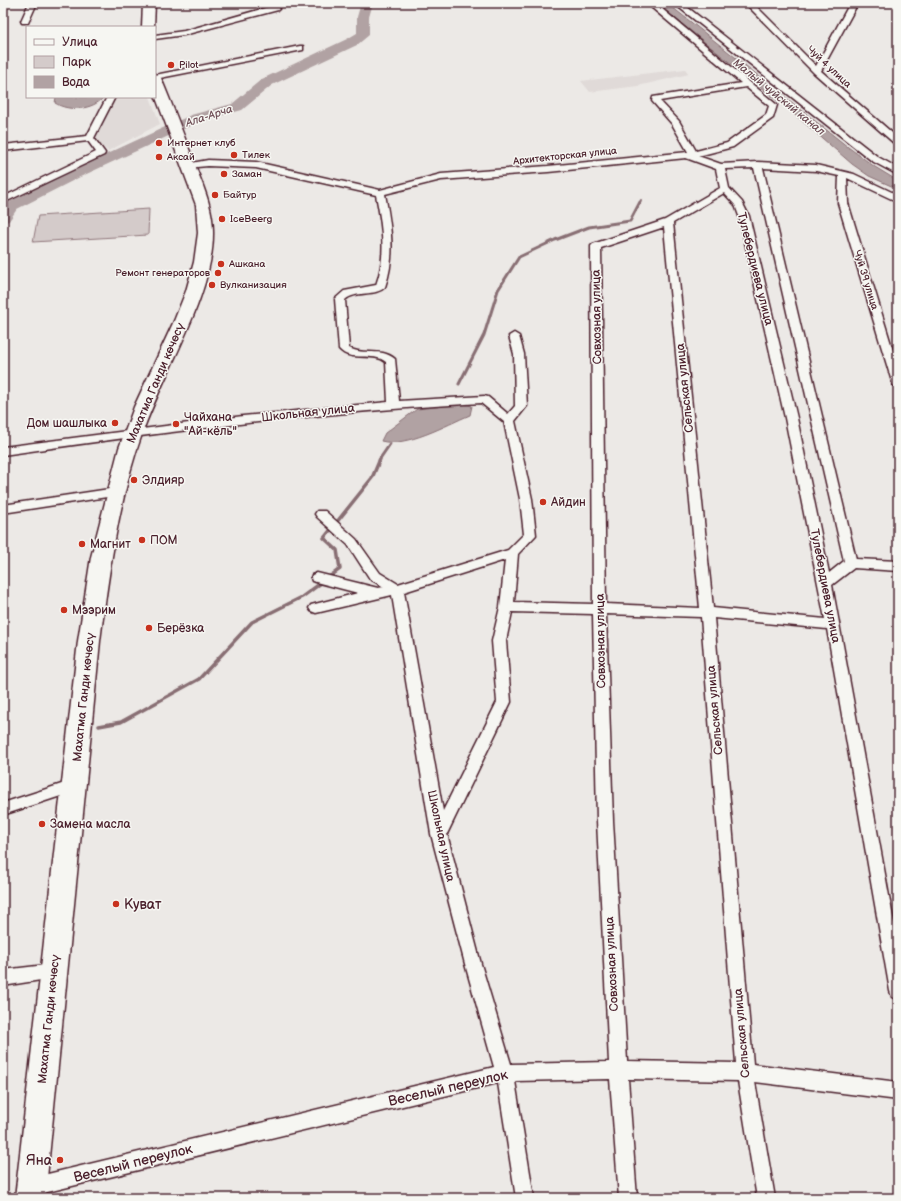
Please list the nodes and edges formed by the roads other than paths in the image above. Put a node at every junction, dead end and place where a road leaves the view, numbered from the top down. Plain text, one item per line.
1 (33, 3) edge
2 (149, 3) edge
3 (280, 3) edge
4 (677, 3) edge
5 (749, 3) edge
6 (854, 3) edge
7 (25, 21) dead end
8 (148, 26) edge
9 (156, 37) edge
10 (300, 48) dead end
11 (817, 71) junction
12 (156, 77) edge
13 (156, 80) edge
14 (747, 84) junction
15 (110, 98) edge
16 (90, 138) junction
17 (898, 142) edge
18 (3, 148) edge
19 (688, 154) junction
20 (758, 165) junction
21 (189, 166) junction
22 (720, 167) junction
23 (898, 172) edge
24 (843, 174) junction
25 (725, 189) junction
26 (380, 193) junction
27 (898, 199) edge
28 (3, 200) edge
29 (668, 222) junction
30 (514, 336) dead end
31 (898, 385) edge
32 (394, 404) junction
33 (509, 421) junction
34 (133, 432) junction
35 (3, 452) edge
36 (116, 492) junction
37 (3, 509) edge
38 (321, 514) dead end
39 (512, 553) junction
40 (851, 563) junction
41 (898, 566) edge
42 (317, 578) dead end
43 (825, 583) junction
44 (397, 589) junction
45 (378, 593) junction
46 (507, 607) junction
47 (316, 608) dead end
48 (600, 610) junction
49 (707, 613) junction
50 (833, 625) junction
51 (74, 786) junction
52 (3, 808) edge
53 (439, 834) junction
54 (54, 972) junction
55 (3, 978) edge
56 (898, 991) edge
57 (618, 1070) junction
58 (745, 1072) junction
59 (505, 1073) junction
60 (898, 1091) edge
61 (30, 1193) edge
62 (526, 1198) edge
63 (628, 1198) edge
64 (766, 1198) edge

1 - 7 street
2 - 8 main road
3 - 9 street
4 - 14 street, Архитекторская улица
4 - 23 street
5 - 11 street, Чуй 4 улица
6 - 11 street
10 - 12 street
11 - 17 street, Чуй 4 улица
13 - 21 main road, Махатма Ганди көчөсү
14 - 19 street, Архитекторская улица
14 - 19 street
15 - 16 street
16 - 18 street
16 - 28 street
19 - 22 street
19 - 26 street, Архитекторская улица
20 - 22 street
20 - 24 street
20 - 40 street
21 - 26 street, Архитекторская улица
21 - 34 main road, Махатма Ганди көчөсү
22 - 25 street
24 - 27 street
24 - 31 street, Чуй 39 улица
25 - 29 street, Совхозная улица
25 - 43 street, Тулебердиева улица
26 - 32 street
29 - 48 street, Совхозная улица
29 - 49 street, Сельская улица
30 - 33 street
32 - 33 street, Школьная улица
32 - 34 street, Школьная улица
33 - 39 street
34 - 35 street, Школьная улица
34 - 36 main road, Махатма Ганди көчөсү
36 - 37 street
36 - 51 main road, Махатма Ганди көчөсү
38 - 44 street
39 - 44 street
39 - 46 street
40 - 41 street
40 - 43 street
42 - 45 street
43 - 50 street, Тулебердиева улица
44 - 45 street
44 - 53 street, Школьная улица
45 - 47 street
46 - 48 street
46 - 53 street
48 - 49 street
48 - 57 street, Совхозная улица
49 - 50 street
49 - 58 street, Сельская улица
50 - 56 street, Тулебердиева улица
51 - 52 street
51 - 54 main road, Махатма Ганди көчөсү
53 - 59 street, Школьная улица
54 - 55 street
54 - 61 main road, Махатма Ганди көчөсү
57 - 58 street, Веселый переулок
57 - 59 street, Веселый переулок
57 - 63 street, Совхозная улица
58 - 60 street, Веселый переулок
58 - 64 street, Сельская улица
59 - 61 street, Веселый переулок
59 - 62 street, Школьная улица

